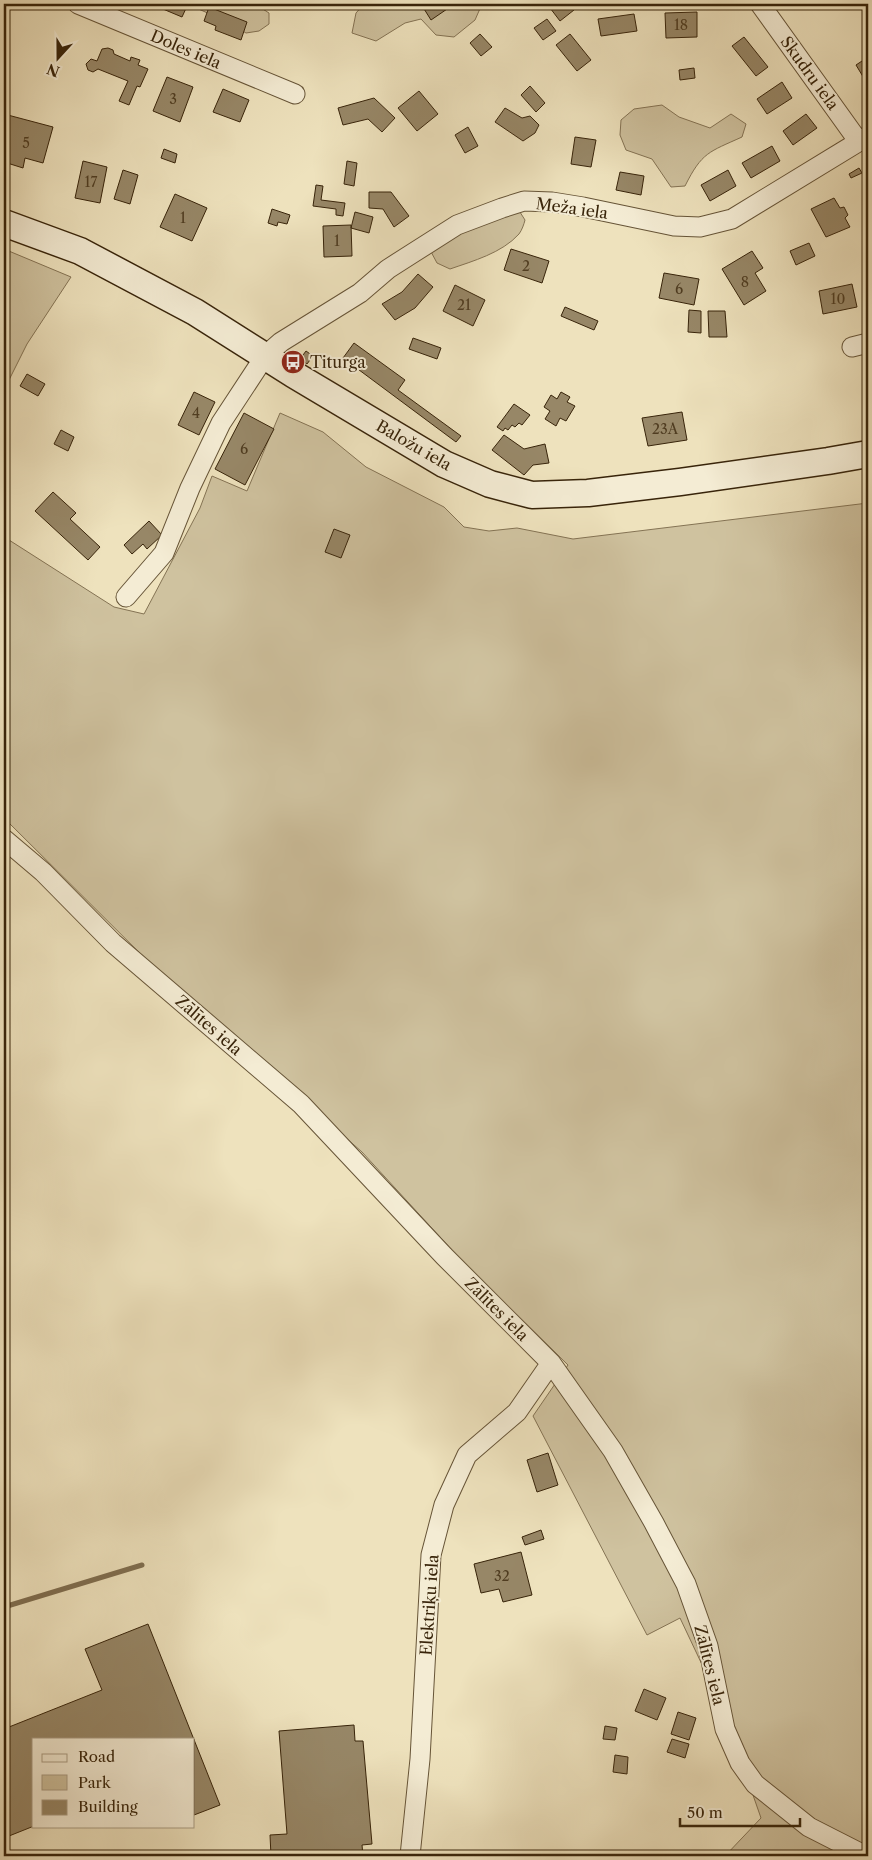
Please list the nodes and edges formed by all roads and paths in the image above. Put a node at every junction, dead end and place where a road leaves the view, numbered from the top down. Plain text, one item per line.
1 (78, 4) edge
2 (760, 4) edge
3 (295, 94) dead end
4 (864, 139) edge
5 (4, 223) edge
6 (265, 356) junction
7 (868, 454) edge
8 (126, 597) dead end
9 (4, 839) edge
10 (551, 1364) junction
11 (410, 1856) edge
12 (866, 1856) edge

1 - 3 street, Doles iela
2 - 4 street, Skudru iela
4 - 6 street, Meža iela
5 - 6 main road, Baložu iela
6 - 7 main road, Baložu iela
6 - 8 street, Meža iela
9 - 10 street, Zālītes iela
10 - 11 street, Elektriķu iela
10 - 12 street, Zālītes iela

